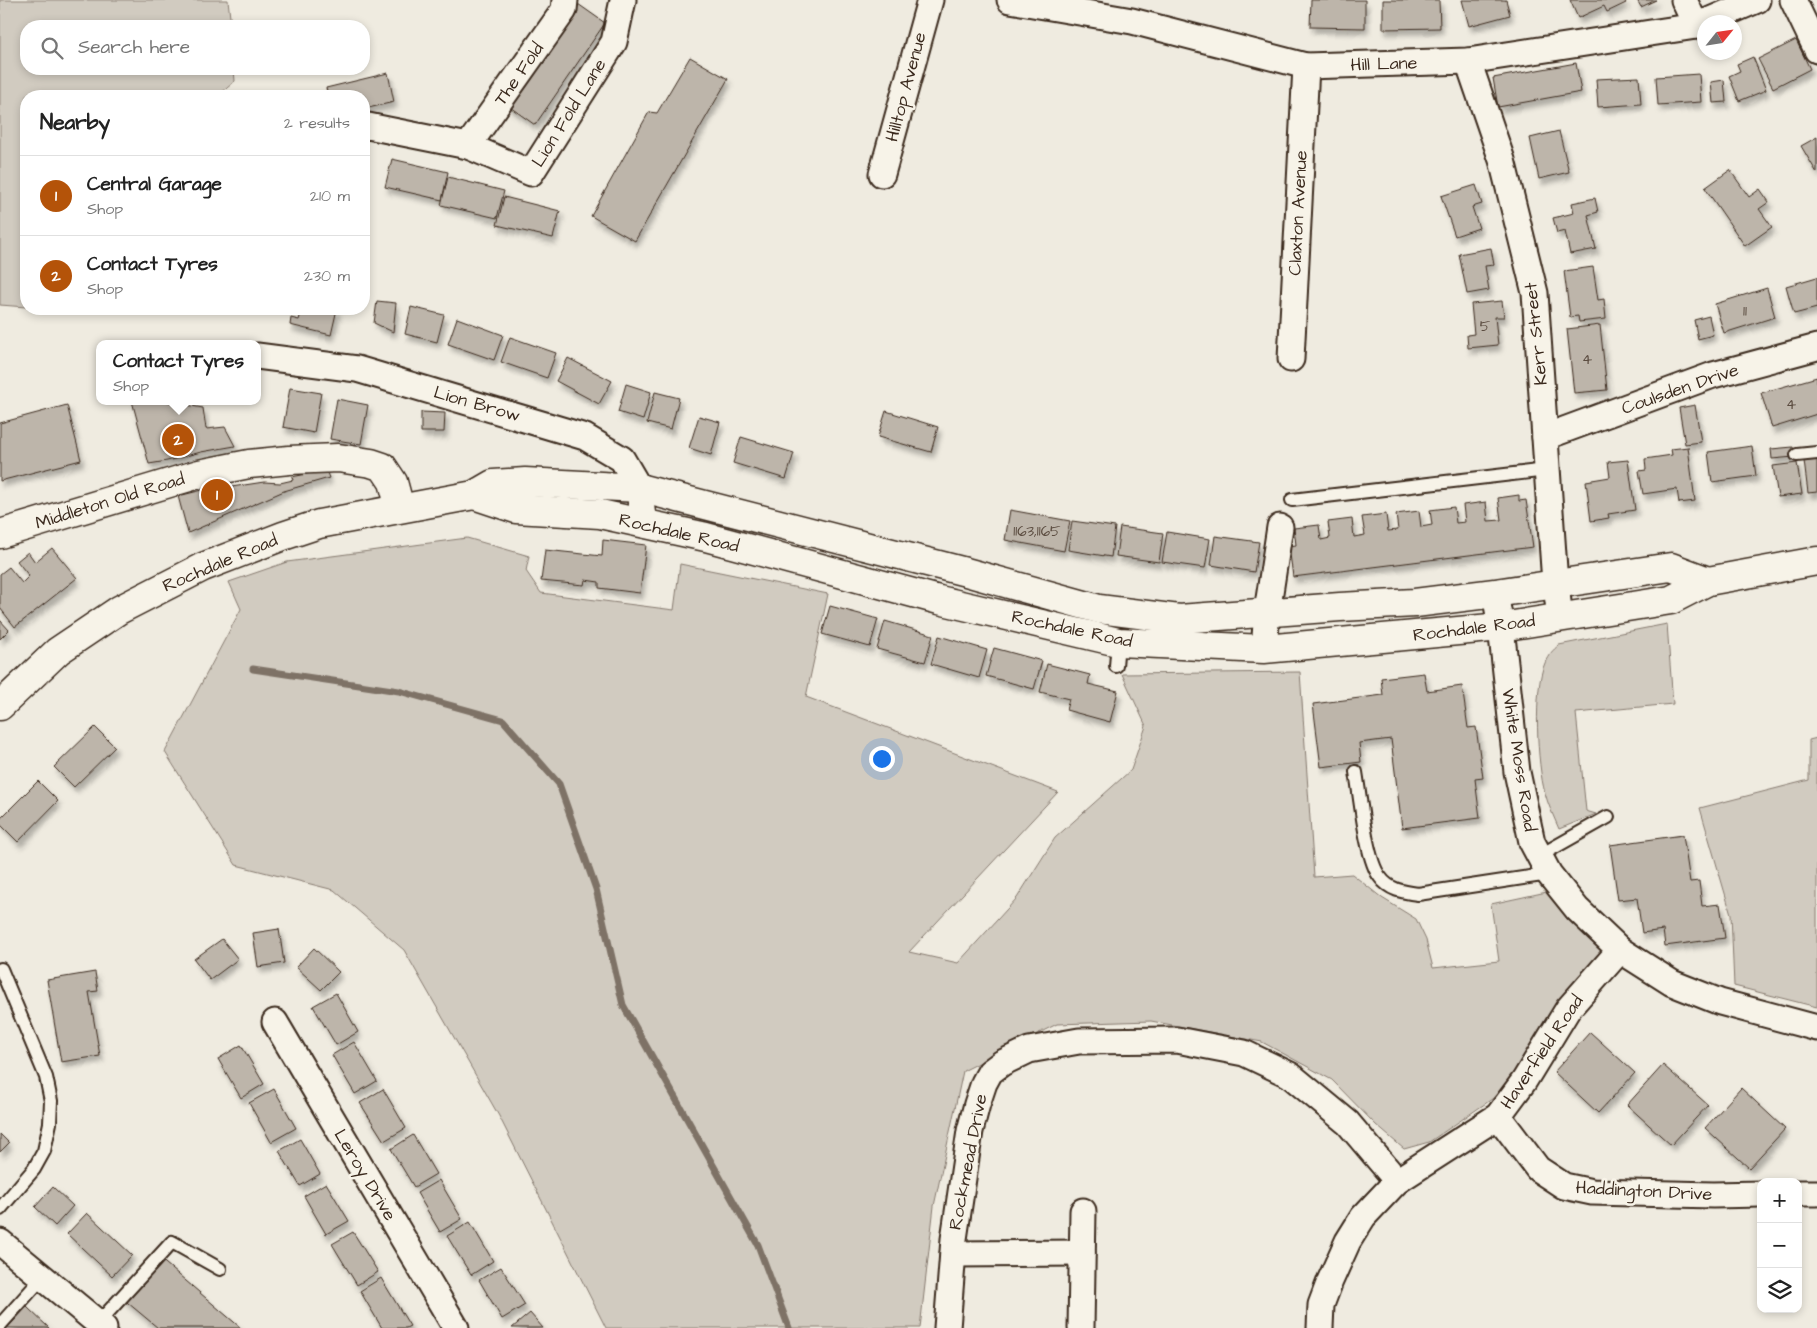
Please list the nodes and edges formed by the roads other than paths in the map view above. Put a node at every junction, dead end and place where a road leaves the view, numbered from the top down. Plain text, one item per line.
1 (565, 0) edge
2 (623, 0) edge
3 (930, 0) edge
4 (1010, 0) edge
5 (1684, 0) edge
6 (1757, 0) edge
7 (1793, 0) edge
8 (1696, 26) junction
9 (1817, 50) edge
10 (1468, 61) junction
11 (1306, 66) junction
12 (370, 126) edge
13 (468, 146) junction
14 (882, 174) dead end
15 (1817, 347) edge
16 (261, 357) edge
17 (1291, 359) dead end
18 (1545, 437) junction
19 (1817, 453) edge
20 (1797, 455) dead end
21 (1548, 470) junction
22 (639, 488) junction
23 (474, 495) junction
24 (1292, 500) dead end
25 (400, 508) junction
26 (644, 524) junction
27 (1280, 527) dead end
28 (0, 534) edge
29 (1817, 562) edge
30 (1708, 581) junction
31 (1556, 584) junction
32 (1495, 593) junction
33 (1267, 612) junction
34 (1560, 618) junction
35 (1501, 627) junction
36 (1264, 649) junction
37 (0, 706) edge
38 (1356, 772) dead end
39 (1608, 818) dead end
40 (1544, 865) junction
41 (1620, 950) junction
42 (1, 969) edge
43 (275, 1022) dead end
44 (1817, 1028) edge
45 (1498, 1116) junction
46 (1397, 1180) junction
47 (1817, 1192) edge
48 (1802, 1193) edge
49 (1757, 1194) edge
50 (0, 1208) edge
51 (1084, 1211) dead end
52 (0, 1242) edge
53 (1082, 1253) junction
54 (953, 1254) junction
55 (220, 1269) dead end
56 (43, 1278) junction
57 (0, 1325) edge
58 (101, 1326) edge
59 (456, 1328) edge
60 (947, 1328) edge
61 (1081, 1328) edge
62 (1320, 1328) edge

1 - 13 street, The Fold
2 - 13 street, Lion Fold Lane
3 - 14 street, Hilltop Avenue
4 - 11 street, Hill Lane
5 - 8 street
6 - 8 street, Hill Lane
7 - 9 street
8 - 10 street, Hill Lane
10 - 11 street, Hill Lane
10 - 18 street, Kerr Street
11 - 17 street, Claxton Avenue
12 - 13 street, Lion Fold Lane
15 - 18 street, Coulsden Drive
16 - 22 street, Lion Brow
18 - 21 street, Kerr Street
19 - 20 lane
21 - 24 lane
21 - 31 street, Kerr Street
22 - 23 main road, Rochdale Road
22 - 26 street, Lion Brow
22 - 33 main road, Rochdale Road
23 - 25 main road, Rochdale Road
23 - 26 main road, Rochdale Road
25 - 28 main road, Middleton Old Road
25 - 37 main road, Rochdale Road
26 - 36 main road, Rochdale Road
27 - 33 street
29 - 30 main road, Rochdale Road
30 - 31 main road, Rochdale Road
30 - 34 main road, Rochdale Road
31 - 32 main road, Rochdale Road
31 - 34 street, Kerr Street
32 - 33 main road, Rochdale Road
32 - 35 street, White Moss Road
33 - 36 street
34 - 35 main road, Rochdale Road
35 - 36 main road, Rochdale Road
35 - 40 street, White Moss Road
38 - 40 lane
39 - 40 lane
40 - 41 street, White Moss Road
41 - 44 street, White Moss Road
41 - 45 street, Haverfield Road
42 - 50 lane
43 - 59 street, Leroy Drive
45 - 46 street, Haverfield Road
45 - 49 street, Haddington Drive
46 - 54 street, Rockmead Drive
46 - 62 street, Haverfield Road
47 - 48 street
51 - 53 street
52 - 56 street
53 - 54 street
53 - 61 street
54 - 60 street, Rockmead Drive
55 - 58 lane
56 - 57 lane
56 - 58 street

